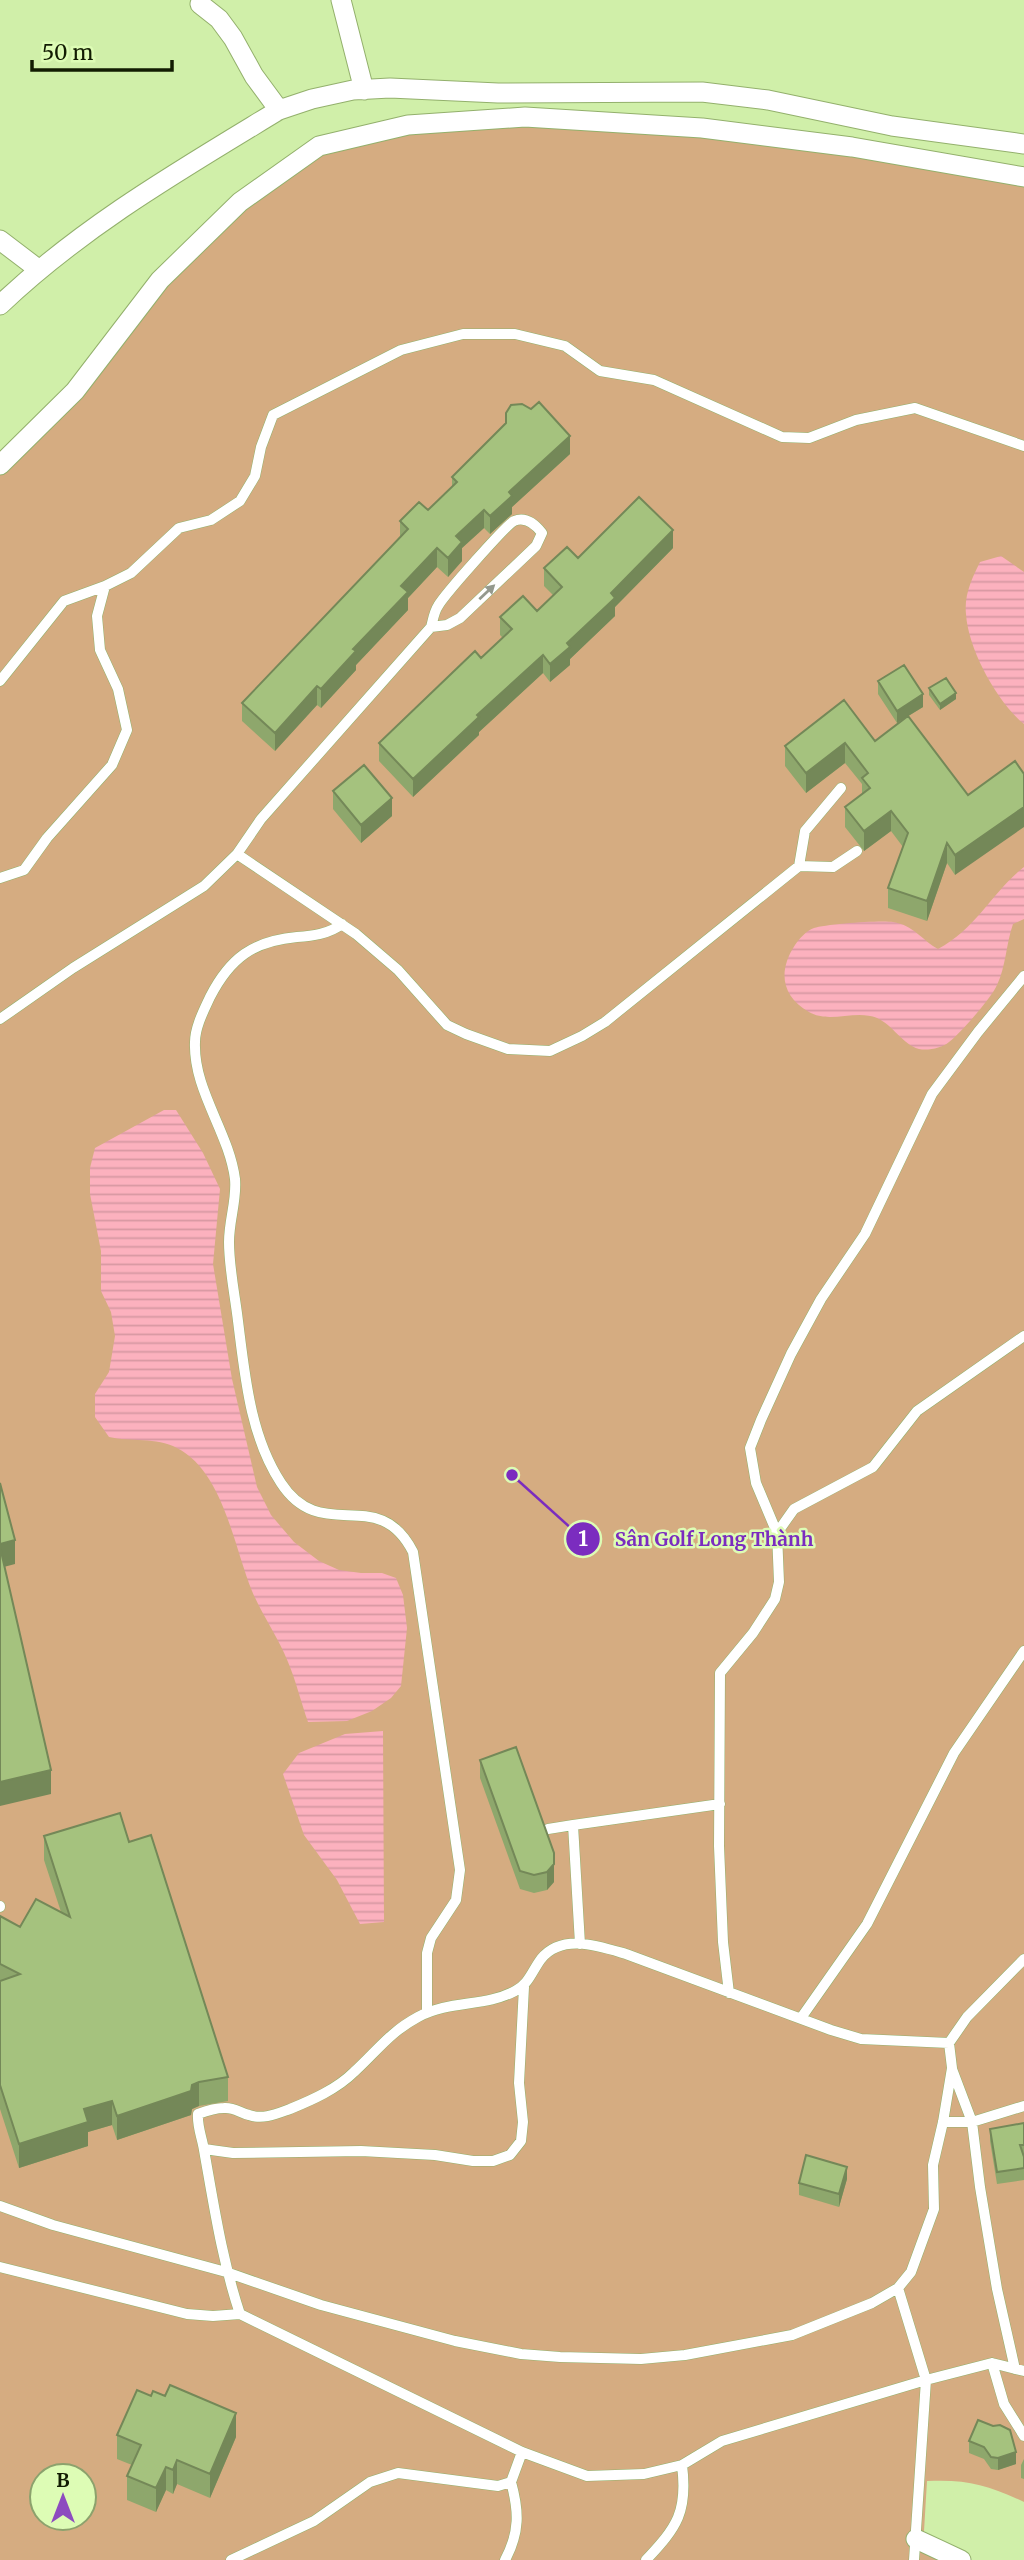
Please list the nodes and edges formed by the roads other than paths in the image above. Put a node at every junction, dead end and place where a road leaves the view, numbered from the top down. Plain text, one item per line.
1 (341, 0) edge
2 (200, 4) dead end
3 (364, 90) junction
4 (279, 110) junction
5 (1024, 144) edge
6 (1024, 177) edge
7 (0, 240) edge
8 (38, 269) junction
9 (0, 305) edge
10 (1024, 446) edge
11 (0, 465) edge
12 (105, 586) junction
13 (431, 627) junction
14 (0, 681) edge
15 (841, 788) dead end
16 (857, 851) dead end
17 (237, 854) junction
18 (799, 866) junction
19 (0, 878) edge
20 (342, 925) junction
21 (1024, 976) edge
22 (0, 1019) edge
23 (1024, 1336) edge
24 (777, 1533) junction
25 (1024, 1651) edge
26 (720, 1804) junction
27 (573, 1825) junction
28 (548, 1829) edge
29 (580, 1944) junction
30 (1024, 1959) edge
31 (524, 1987) junction
32 (729, 1993) junction
33 (426, 2013) junction
34 (801, 2018) junction
35 (949, 2043) junction
36 (952, 2068) junction
37 (1024, 2106) edge
38 (943, 2122) junction
39 (972, 2122) junction
40 (204, 2149) junction
41 (0, 2206) edge
42 (0, 2267) edge
43 (226, 2272) junction
44 (898, 2288) junction
45 (240, 2314) junction
46 (992, 2363) junction
47 (1019, 2370) edge
48 (926, 2380) junction
49 (1024, 2436) edge
50 (522, 2452) junction
51 (682, 2465) junction
52 (511, 2482) junction
53 (916, 2539) junction
54 (231, 2560) edge
55 (505, 2560) edge
56 (646, 2560) edge
57 (915, 2560) edge
58 (961, 2560) edge

1 - 3 street
2 - 4 street
3 - 4 street
3 - 5 street
4 - 8 street
6 - 11 street
7 - 8 street
8 - 9 street
10 - 12 lane
12 - 14 lane
12 - 19 lane
13 -> 13 lane
13 - 17 lane
15 - 18 lane
16 - 18 lane
17 - 20 lane
17 - 22 lane
18 - 20 lane
20 - 33 lane
21 - 24 lane
23 - 24 lane
24 - 26 lane
25 - 34 lane
26 - 27 lane
26 - 32 lane
27 - 28 lane
27 - 29 lane
29 - 31 lane
29 - 32 lane
30 - 35 lane
31 - 33 lane
31 - 40 lane
32 - 34 lane
33 - 40 lane
34 - 35 lane
35 - 36 lane
36 - 38 lane
36 - 39 lane
37 - 39 lane
38 - 39 lane
38 - 44 lane
39 - 47 lane
40 - 43 lane
41 - 43 lane
42 - 45 lane
43 - 44 lane
43 - 45 lane
44 - 48 lane
45 - 50 lane
46 - 47 lane
46 - 48 lane
46 - 49 lane
48 - 51 lane
48 - 53 lane
50 - 51 lane
50 - 52 lane
51 - 56 lane
52 - 54 lane
52 - 55 lane
53 - 57 lane
53 - 58 street

